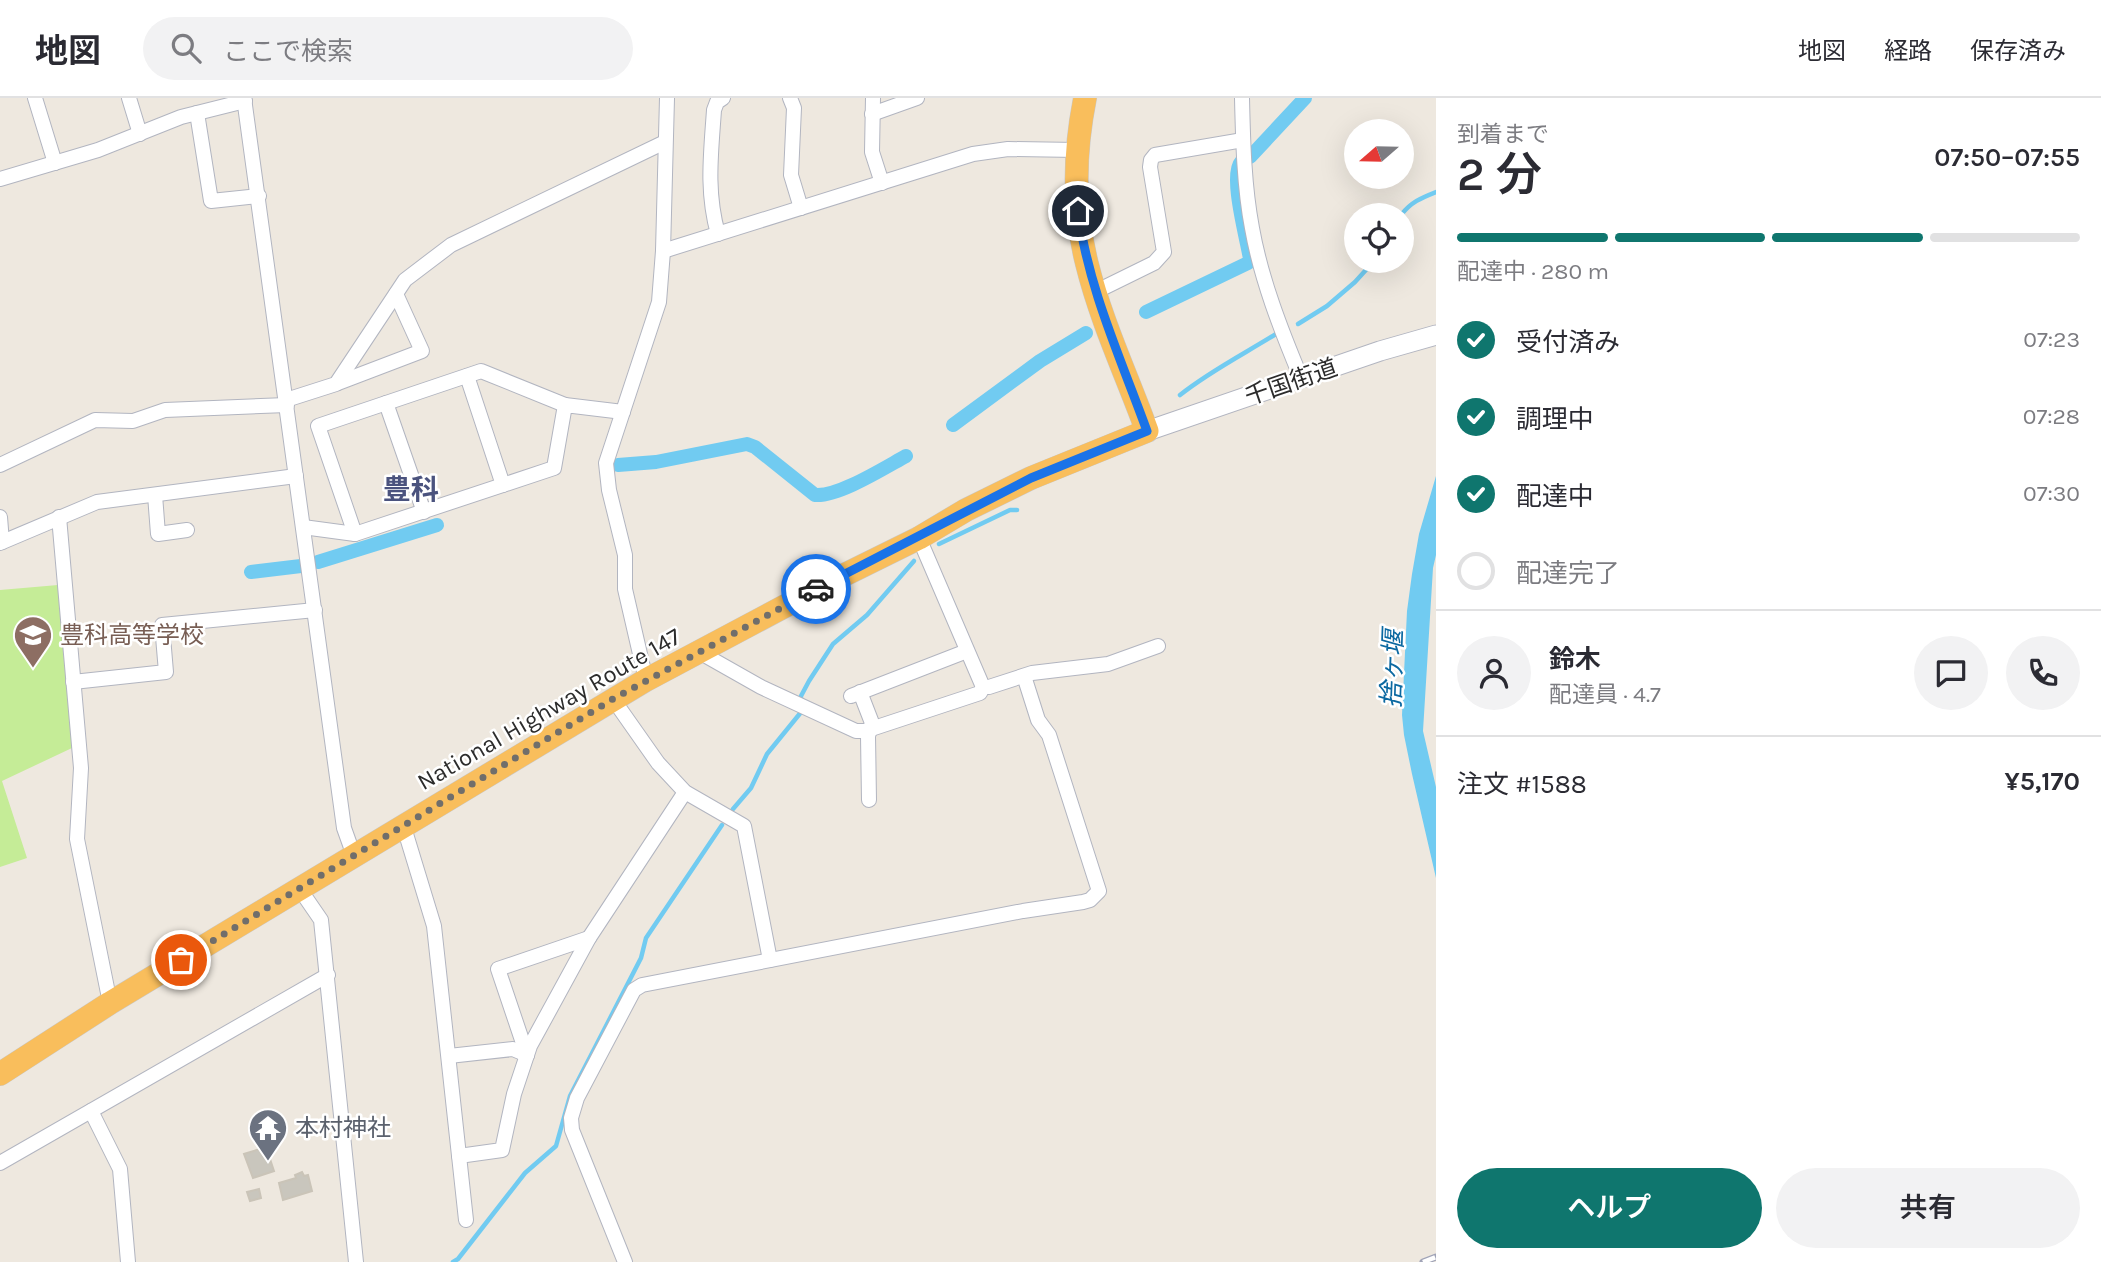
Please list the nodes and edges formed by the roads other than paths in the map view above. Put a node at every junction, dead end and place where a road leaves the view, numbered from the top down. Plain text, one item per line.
1 (35, 98) edge
2 (129, 98) edge
3 (667, 98) edge
4 (723, 98) edge
5 (790, 98) edge
6 (873, 98) edge
7 (917, 98) edge
8 (1085, 98) edge
9 (1242, 98) edge
10 (244, 99) edge
11 (197, 113) junction
12 (872, 114) junction
13 (140, 134) junction
14 (1243, 140) junction
15 (665, 142) junction
16 (1077, 150) junction
17 (55, 163) junction
18 (0, 178) edge
19 (882, 183) junction
20 (259, 196) junction
21 (801, 208) junction
22 (719, 234) junction
23 (663, 251) junction
24 (1095, 292) junction
25 (396, 294) junction
26 (1436, 335) edge
27 (467, 376) junction
28 (1301, 378) junction
29 (336, 384) junction
30 (286, 402) junction
31 (386, 403) junction
32 (565, 404) junction
33 (623, 412) junction
34 (1147, 431) junction
35 (0, 465) edge
36 (296, 476) junction
37 (503, 485) junction
38 (155, 495) junction
39 (424, 512) junction
40 (0, 517) edge
41 (59, 517) junction
42 (303, 527) junction
43 (187, 530) dead end
44 (355, 534) junction
45 (919, 538) junction
46 (1, 543) edge
47 (315, 610) junction
48 (1158, 646) dead end
49 (703, 650) junction
50 (967, 651) junction
51 (1024, 676) junction
52 (646, 680) junction
53 (73, 682) junction
54 (983, 687) junction
55 (613, 699) junction
56 (871, 728) junction
57 (684, 792) junction
58 (869, 800) dead end
59 (400, 827) junction
60 (354, 856) junction
61 (299, 888) junction
62 (589, 939) junction
63 (770, 960) junction
64 (328, 975) junction
65 (110, 1003) junction
66 (527, 1055) junction
67 (449, 1056) junction
68 (0, 1074) edge
69 (91, 1111) junction
70 (459, 1156) junction
71 (0, 1163) edge
72 (466, 1220) dead end
73 (128, 1262) edge
74 (356, 1262) edge
75 (625, 1262) edge

1 - 17 street
2 - 13 street
3 - 15 street
4 - 22 street
5 - 21 street
6 - 12 street
7 - 12 street
8 - 16 highway
9 - 14 street
10 - 11 street
10 - 20 street
11 - 13 street
11 - 20 street
12 - 19 street
13 - 17 street
14 - 24 street
14 - 28 street
15 - 23 street
15 - 25 street
16 - 19 street
16 - 24 highway
17 - 18 street
19 - 21 street
20 - 30 street
21 - 22 street
22 - 23 street
23 - 33 street
24 - 34 highway
25 - 29 street
25 - 29 street
26 - 28 main road, 千国街道
27 - 31 street
27 - 32 street
27 - 37 street
28 - 34 main road, 千国街道
29 - 30 street
30 - 35 street
30 - 36 street
31 - 39 street
31 - 44 street
32 - 33 street
32 - 37 street
33 - 52 street
34 - 45 highway, National Highway Route 147
36 - 38 street
36 - 42 street
37 - 39 street
38 - 41 street
38 - 43 street
39 - 44 street
40 - 46 street
41 - 46 street
41 - 53 street
42 - 44 street
42 - 47 street
45 - 49 highway, National Highway Route 147
45 - 50 street
47 - 53 street
47 - 60 street
48 - 51 street
49 - 52 highway, National Highway Route 147
49 - 56 street
50 - 54 street
50 - 56 street
51 - 54 street
51 - 63 street
52 - 55 highway, National Highway Route 147
53 - 65 street
54 - 56 street
55 - 57 street
55 - 59 highway, National Highway Route 147
56 - 58 street
57 - 62 street
57 - 63 street
59 - 60 highway, National Highway Route 147
59 - 67 street
60 - 61 highway, National Highway Route 147
61 - 64 street
61 - 65 highway, National Highway Route 147
62 - 66 street
62 - 66 street
63 - 75 street
64 - 69 street
64 - 74 street
65 - 68 highway, National Highway Route 147
66 - 67 street
66 - 70 street
67 - 70 street
69 - 71 street
69 - 73 street
70 - 72 street

